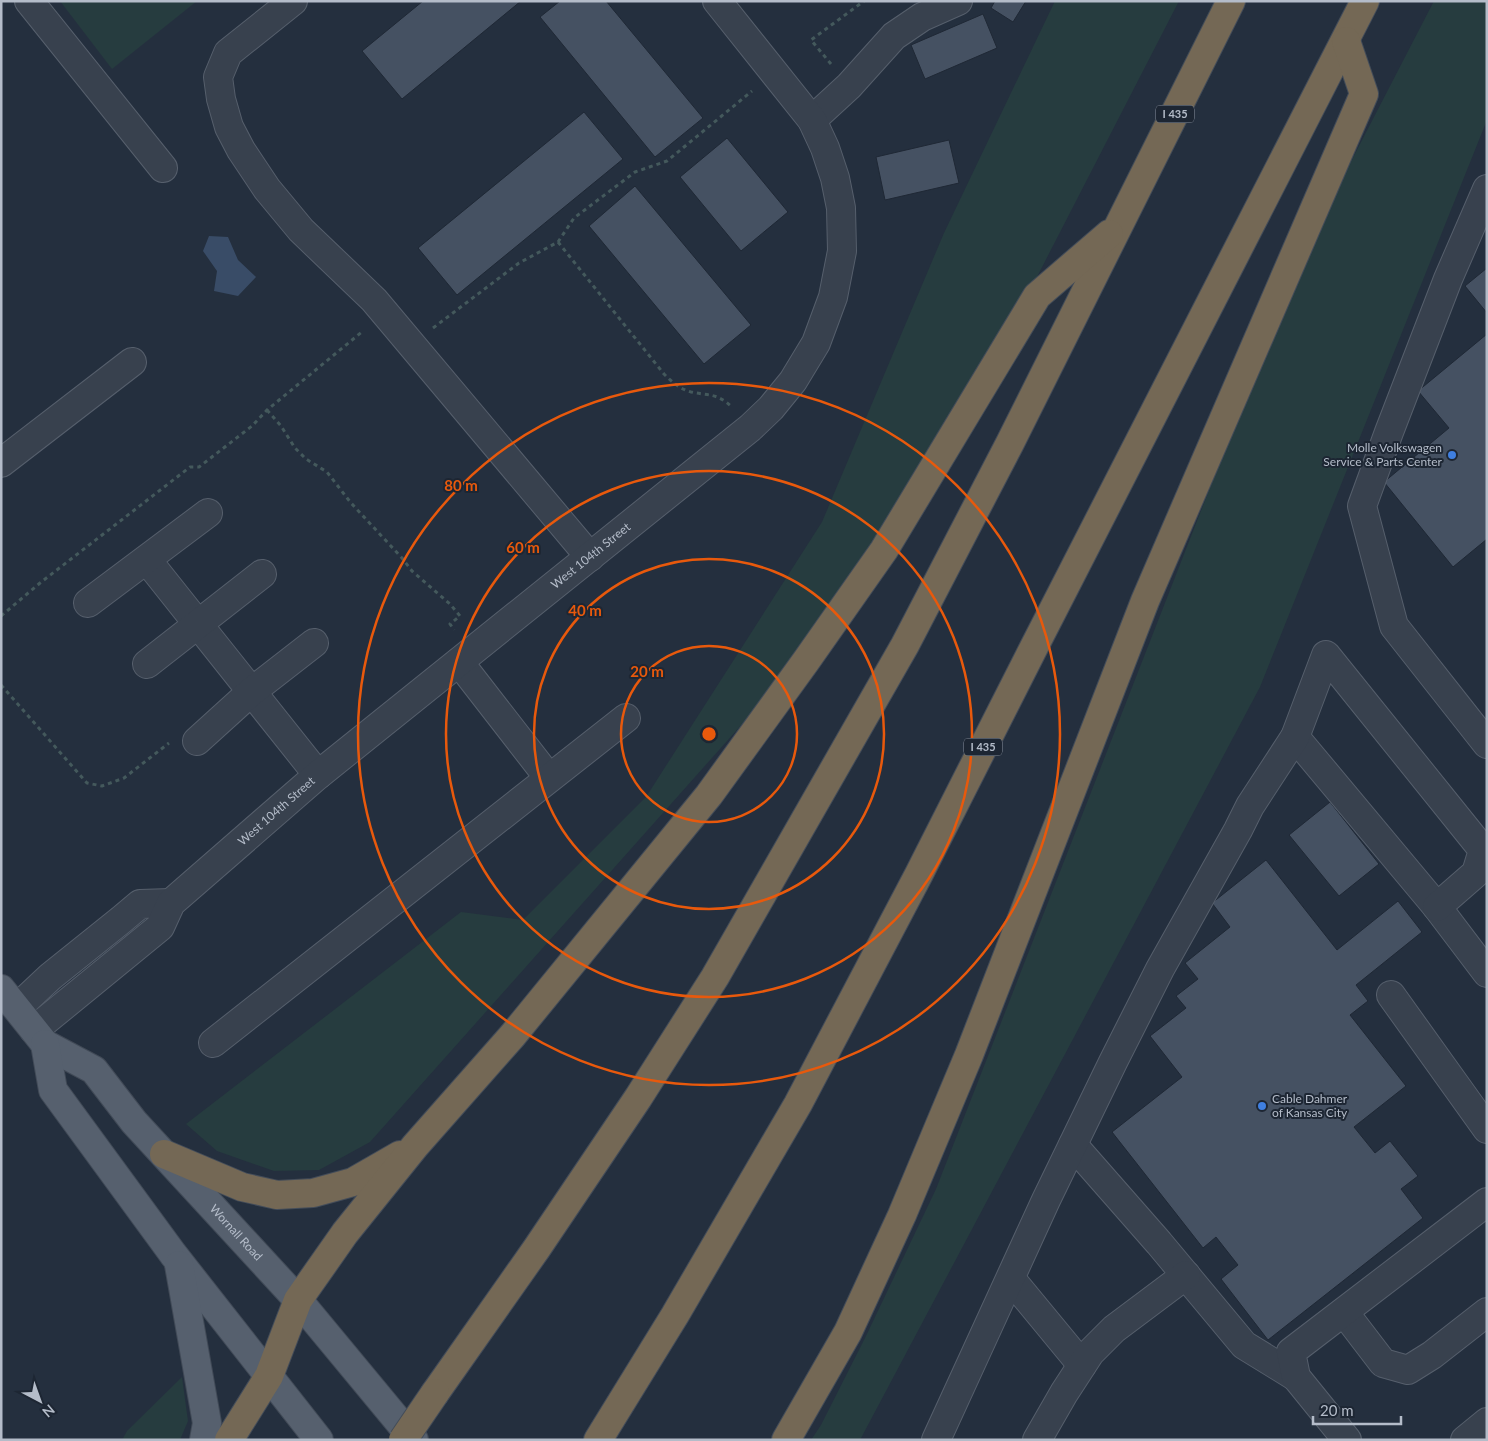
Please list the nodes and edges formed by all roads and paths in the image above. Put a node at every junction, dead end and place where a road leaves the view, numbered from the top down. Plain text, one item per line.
1 (29, 1) edge
2 (293, 1) edge
3 (717, 1) edge
4 (864, 1) edge
5 (958, 1) edge
6 (1231, 1) edge
7 (1365, 1) edge
8 (1346, 41) junction
9 (774, 73) junction
10 (849, 86) junction
11 (812, 120) junction
12 (163, 168) dead end
13 (1487, 189) edge
14 (1118, 227) junction
15 (558, 242) junction
16 (385, 313) junction
17 (412, 345) junction
18 (132, 362) dead end
19 (267, 410) junction
20 (750, 428) junction
21 (1, 463) edge
22 (208, 513) dead end
23 (590, 557) junction
24 (147, 560) junction
25 (262, 574) dead end
26 (88, 603) dead end
27 (1, 616) edge
28 (198, 625) junction
29 (314, 643) dead end
30 (466, 657) junction
31 (147, 664) dead end
32 (1, 684) edge
33 (251, 692) junction
34 (626, 718) dead end
35 (1294, 737) junction
36 (196, 741) dead end
37 (169, 743) dead end
38 (1487, 744) edge
39 (318, 775) junction
40 (550, 778) junction
41 (171, 903) junction
42 (1437, 907) junction
43 (1487, 973) edge
44 (1391, 995) dead end
45 (9, 998) edge
46 (40, 1037) junction
47 (213, 1043) dead end
48 (1487, 1129) edge
49 (1073, 1145) junction
50 (415, 1146) junction
51 (164, 1154) junction
52 (1487, 1202) edge
53 (178, 1261) junction
54 (1186, 1275) junction
55 (1011, 1279) junction
56 (298, 1300) junction
57 (1344, 1312) junction
58 (1487, 1312) edge
59 (1082, 1365) junction
60 (269, 1376) junction
61 (1296, 1377) junction
62 (1487, 1422) edge
63 (204, 1440) edge
64 (229, 1440) edge
65 (319, 1440) edge
66 (403, 1440) edge
67 (414, 1440) edge
68 (598, 1440) edge
69 (786, 1440) edge
70 (936, 1440) edge
71 (1037, 1440) edge
72 (1346, 1440) edge
73 (1465, 1440) edge

1 - 12 street
2 - 16 street
3 - 9 street, West 104th Street
4 - 10 path
5 - 10 street
6 - 14 highway, I 435
7 - 8 highway, I 435
8 - 68 highway, I 435
8 - 69 highway
9 - 11 street, West 104th Street
9 - 15 path
10 - 11 street
11 - 20 street, West 104th Street
13 - 38 street
14 - 50 highway
14 - 66 highway, I 435, bridge
15 - 17 path
15 - 20 path
16 - 17 street
16 - 19 path
17 - 23 street
18 - 21 street
19 - 27 path
19 - 30 path
20 - 23 street, West 104th Street
22 - 24 street
23 - 30 street, West 104th Street
24 - 26 street
24 - 28 street
25 - 28 street
28 - 31 street
28 - 33 street
29 - 33 street
30 - 39 street, West 104th Street
30 - 40 street
32 - 37 path
33 - 36 street
33 - 39 street
34 - 40 street
35 - 42 street
35 - 42 street
35 - 49 street
39 - 41 street, West 104th Street
40 - 47 street
41 - 45 street
41 - 46 street, West 104th Street
42 - 43 street
44 - 48 street
45 - 46 main road, Wornall Road
46 - 51 main road, Wornall Road
46 - 53 main road, Wornall Road
49 - 54 street
49 - 55 street
50 - 51 highway
50 - 56 highway
51 - 56 main road, Wornall Road
52 - 57 street
53 - 60 main road, Wornall Road
53 - 63 main road
54 - 59 street
54 - 61 street
55 - 59 street
55 - 70 street
56 - 60 highway
56 - 67 main road, Wornall Road
57 - 58 street
57 - 61 street
59 - 71 street
60 - 64 highway
60 - 65 main road, Wornall Road
61 - 72 street
62 - 73 street

